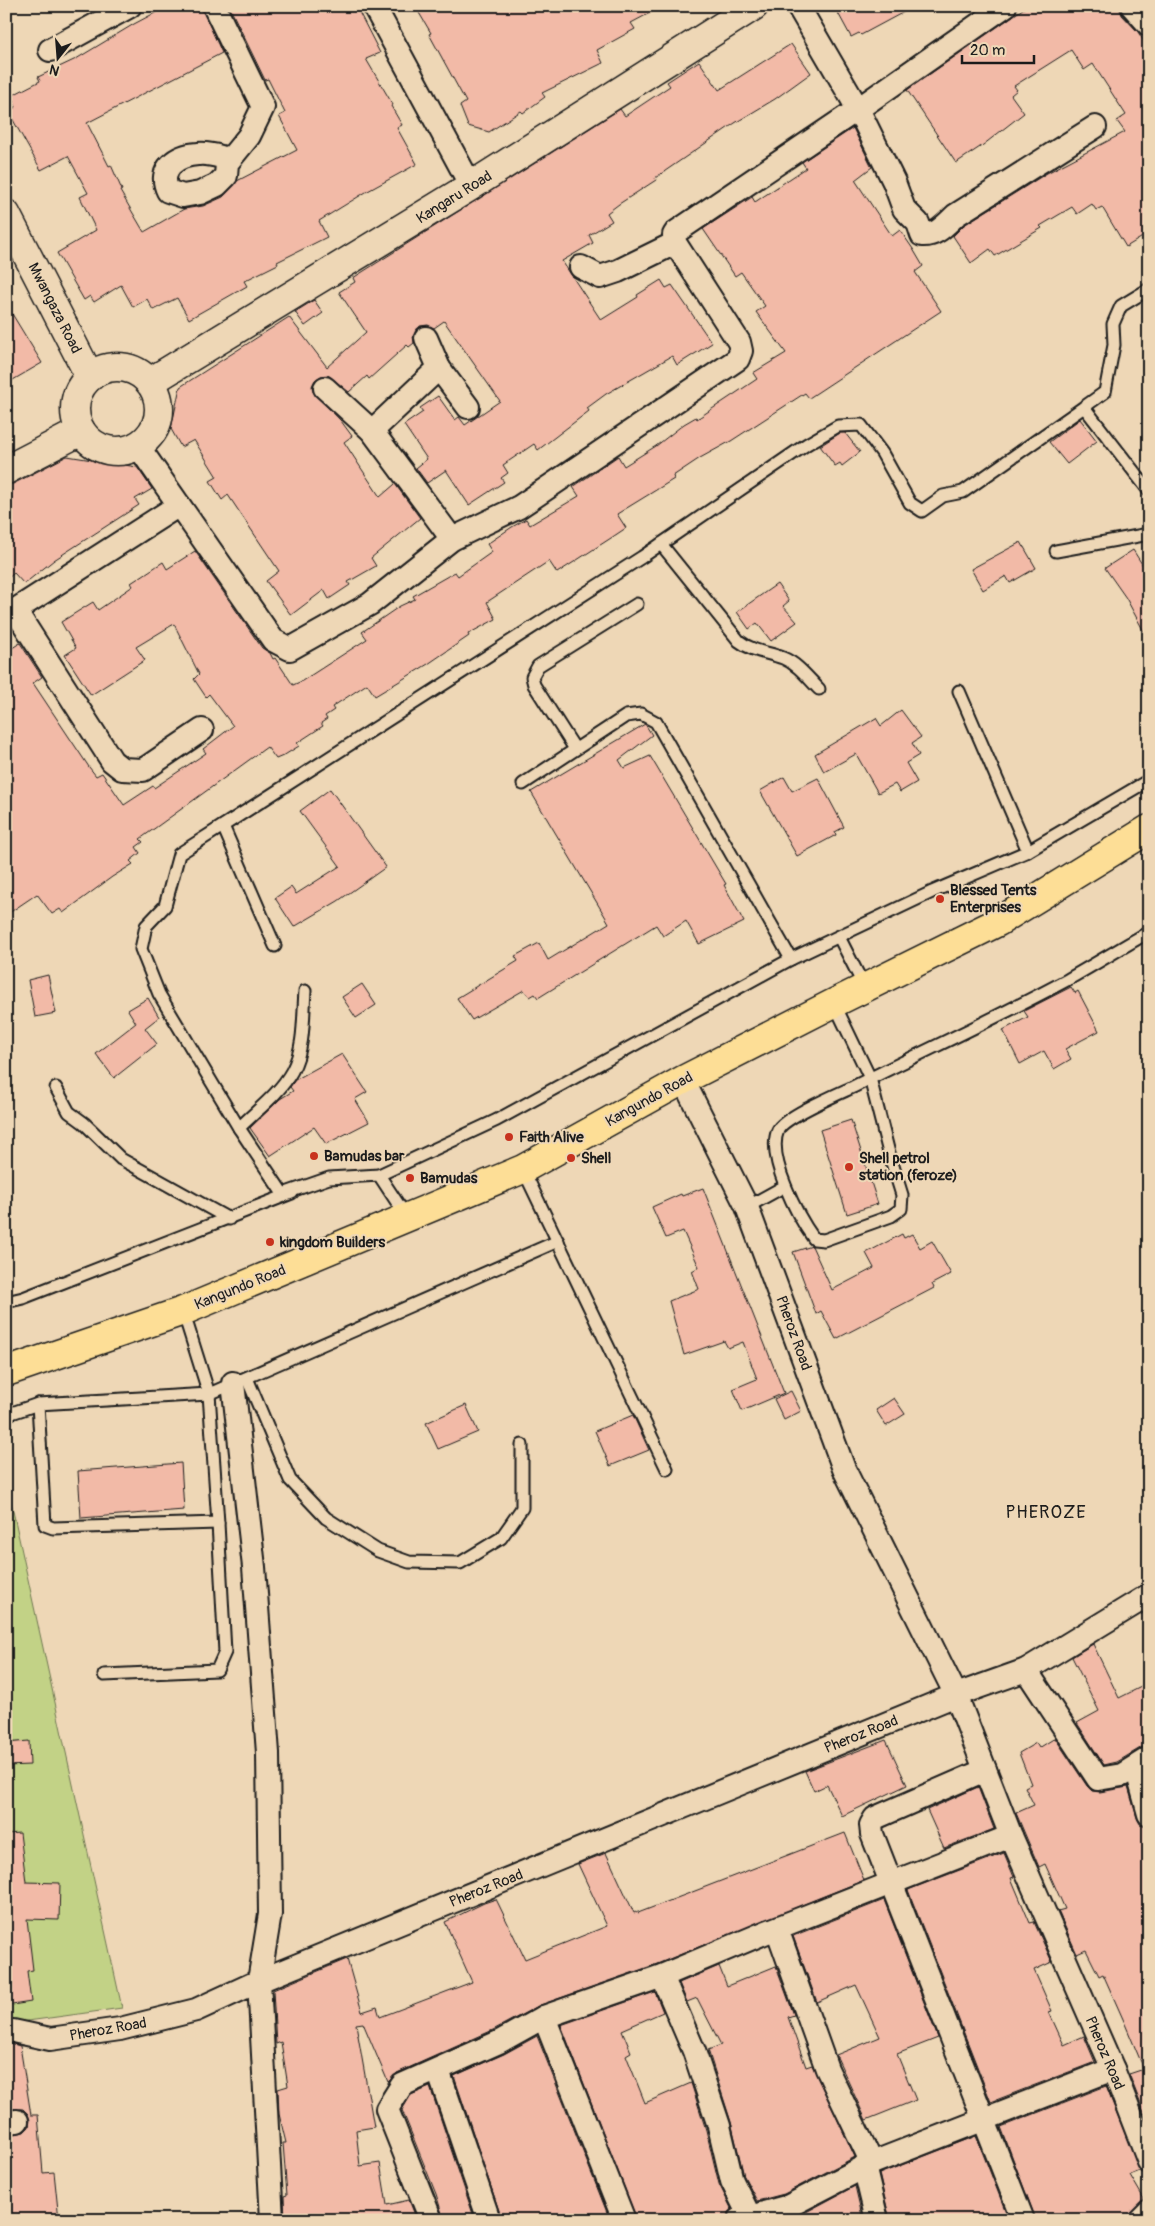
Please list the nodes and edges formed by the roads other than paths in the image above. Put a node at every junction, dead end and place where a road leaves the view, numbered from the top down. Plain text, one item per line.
1 (130, 6) edge
2 (214, 6) edge
3 (374, 6) edge
4 (754, 6) edge
5 (798, 6) edge
6 (1005, 6) edge
7 (1132, 6) edge
8 (1149, 25) edge
9 (50, 50) dead end
10 (858, 109) junction
11 (1095, 127) dead end
12 (227, 164) dead end
13 (471, 186) junction
14 (6, 214) edge
15 (675, 243) junction
16 (580, 266) dead end
17 (1149, 289) edge
18 (426, 338) dead end
19 (439, 368) junction
20 (90, 377) junction
21 (150, 382) junction
22 (325, 388) dead end
23 (1084, 407) junction
24 (468, 408) dead end
25 (80, 430) junction
26 (372, 431) junction
27 (138, 446) junction
28 (6, 470) edge
29 (1149, 491) edge
30 (179, 505) junction
31 (1149, 534) edge
32 (452, 539) junction
33 (661, 544) junction
34 (1056, 551) dead end
35 (637, 604) dead end
36 (10, 613) edge
37 (819, 689) dead end
38 (959, 691) dead end
39 (202, 730) dead end
40 (575, 749) junction
41 (1149, 780) edge
42 (523, 784) dead end
43 (223, 826) junction
44 (1143, 835) edge
45 (1028, 851) junction
46 (1149, 932) edge
47 (838, 937) junction
48 (275, 946) dead end
49 (791, 960) junction
50 (865, 989) junction
51 (304, 991) dead end
52 (834, 1003) junction
53 (870, 1078) junction
54 (683, 1080) junction
55 (56, 1088) dead end
56 (239, 1128) junction
57 (523, 1169) junction
58 (379, 1175) junction
59 (328, 1178) junction
60 (785, 1186) junction
61 (747, 1207) junction
62 (406, 1216) junction
63 (229, 1220) junction
64 (558, 1241) junction
65 (6, 1302) edge
66 (182, 1311) junction
67 (6, 1372) edge
68 (240, 1380) junction
69 (209, 1394) junction
70 (38, 1404) junction
71 (6, 1415) edge
72 (522, 1444) dead end
73 (667, 1469) dead end
74 (218, 1523) junction
75 (1149, 1595) edge
76 (1026, 1670) junction
77 (104, 1675) dead end
78 (956, 1695) junction
79 (1142, 1762) edge
80 (985, 1770) junction
81 (1149, 1814) edge
82 (1011, 1836) junction
83 (892, 1884) junction
84 (777, 1929) junction
85 (662, 1976) junction
86 (259, 1980) junction
87 (544, 2017) junction
88 (6, 2032) edge
89 (1113, 2069) junction
90 (438, 2070) junction
91 (982, 2120) junction
92 (1149, 2162) edge
93 (868, 2164) junction
94 (1149, 2212) edge
95 (743, 2219) edge
96 (272, 2220) edge
97 (431, 2220) edge
98 (489, 2220) edge
99 (624, 2220) edge
100 (877, 2220) edge
101 (1022, 2220) edge
102 (1140, 2220) edge

1 - 9 street
2 - 12 street
3 - 13 street
4 - 13 main road, Kangaru Road
5 - 10 street
6 - 10 street
7 - 8 street
10 - 11 street
10 - 15 street
13 - 21 main road, Kangaru Road
14 - 20 main road, Mwangaza Road
15 - 16 street
15 - 32 street
17 - 23 lane
18 - 19 street
19 - 24 street
19 - 26 street
20 - 21 main road
20 - 25 main road
21 - 27 main road
22 - 26 street
23 - 29 lane
23 - 33 lane
25 - 27 main road
25 - 28 main road
26 - 32 street
27 - 30 street
30 - 32 street
30 - 36 street
31 - 34 lane
33 - 37 lane
33 - 43 lane
35 - 40 lane
36 - 39 street
38 - 45 lane
40 - 42 lane
40 - 49 lane
41 - 45 lane
43 - 48 lane
43 - 56 lane
44 - 50 highway, Kangundo Road
45 - 47 lane
46 - 53 lane
47 - 49 lane
47 - 50 lane
49 - 58 lane
50 - 52 highway, Kangundo Road
51 - 56 lane
52 - 53 lane
52 - 54 highway, Kangundo Road
53 - 60 lane
53 - 60 lane
54 - 57 highway, Kangundo Road
54 - 61 street, Pheroz Road
55 - 63 lane
56 - 59 lane
57 - 62 highway, Kangundo Road
57 - 64 lane
58 - 59 lane
58 - 62 lane
59 - 63 lane
60 - 61 lane
61 - 78 street, Pheroz Road
62 - 66 highway, Kangundo Road
63 - 65 lane
64 - 68 lane
64 - 73 lane
66 - 67 highway, Kangundo Road
66 - 69 lane
68 - 69 lane
68 - 72 lane
68 - 86 street
69 - 70 lane
69 - 74 lane
70 - 71 lane
70 - 74 lane
74 - 77 lane
75 - 76 street, Pheroz Road
76 - 78 street, Pheroz Road
76 - 79 street
78 - 80 street, Pheroz Road
78 - 86 street, Pheroz Road
79 - 81 street
80 - 82 street, Pheroz Road
80 - 83 street
82 - 83 street
82 - 89 street, Pheroz Road
83 - 84 street
83 - 91 street
84 - 85 street
84 - 93 street
85 - 87 street
85 - 95 street
86 - 88 street, Pheroz Road
86 - 96 street
87 - 90 street
87 - 99 street
89 - 91 street
89 - 92 street, Pheroz Road
90 - 97 street
90 - 98 street
91 - 93 street
91 - 101 street
93 - 95 street
93 - 100 street
94 - 102 street

